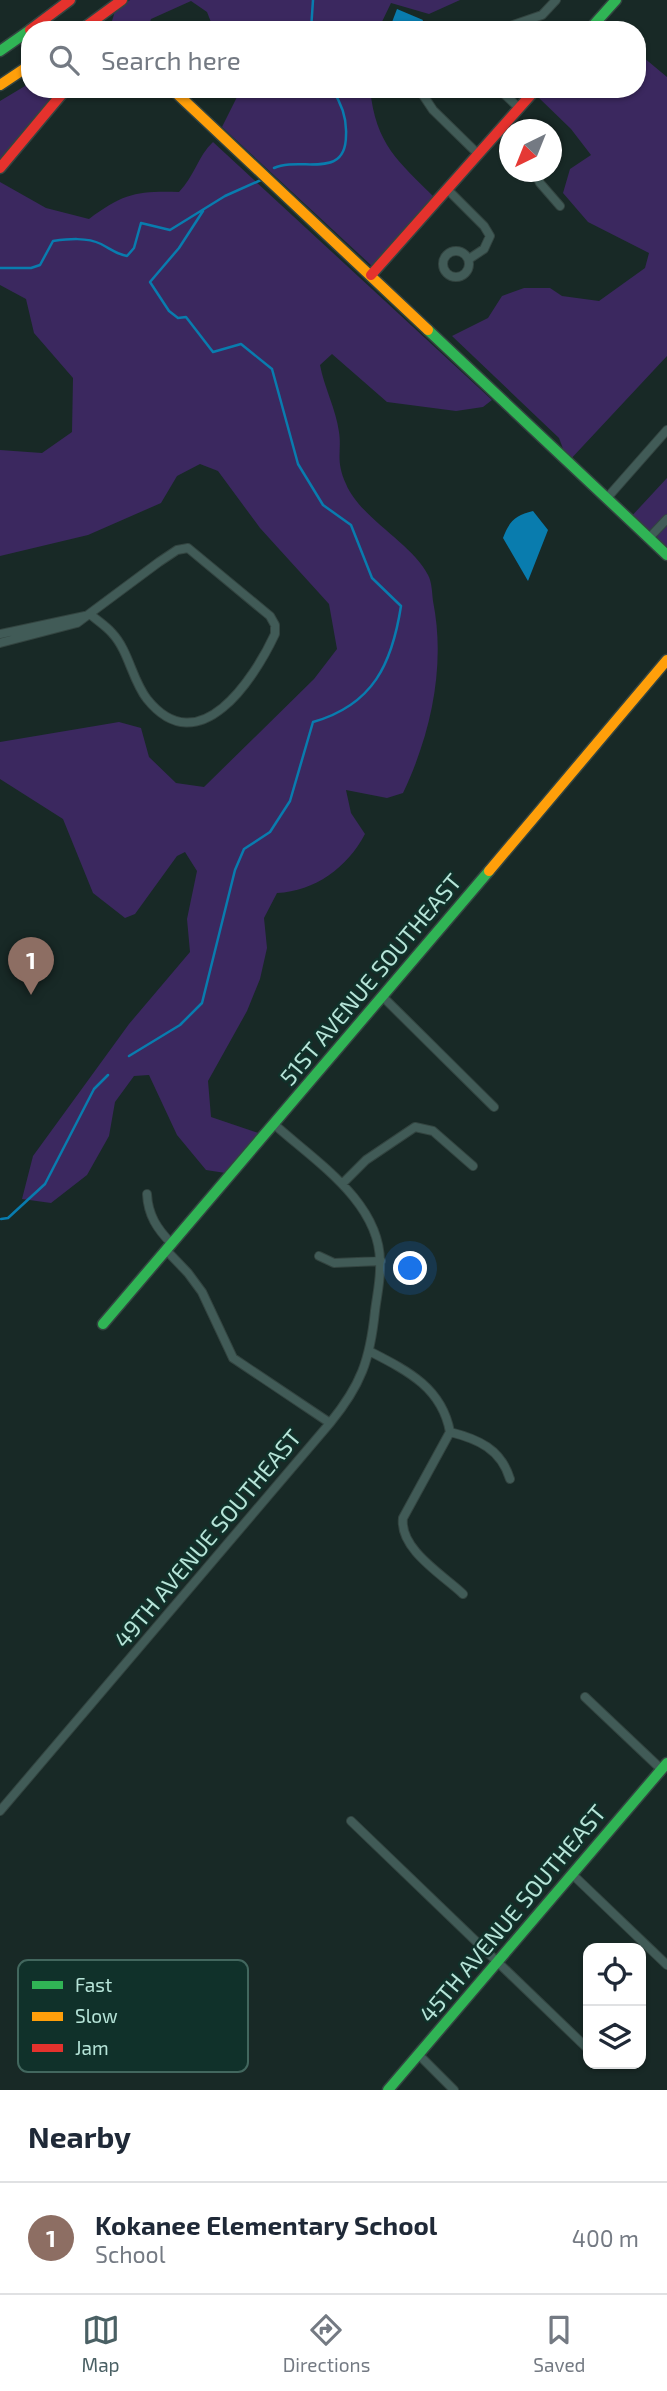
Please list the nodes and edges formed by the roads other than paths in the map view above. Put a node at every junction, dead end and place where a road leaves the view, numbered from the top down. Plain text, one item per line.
1 (70, 0) edge
2 (122, 0) edge
3 (556, 0) edge
4 (616, 0) edge
5 (42, 21) edge
6 (93, 21) edge
7 (525, 21) edge
8 (597, 21) edge
9 (21, 36) edge
10 (0, 51) edge
11 (21, 71) edge
12 (0, 85) edge
13 (58, 98) edge
14 (182, 98) edge
15 (425, 98) edge
16 (508, 98) edge
17 (528, 98) edge
18 (519, 108) junction
19 (509, 119) edge
20 (499, 131) edge
21 (478, 155) junction
22 (0, 168) edge
23 (540, 182) edge
24 (447, 190) junction
25 (560, 206) dead end
26 (469, 259) dead end
27 (371, 275) junction
28 (667, 430) edge
29 (607, 498) junction
30 (667, 519) edge
31 (649, 538) junction
32 (667, 555) edge
33 (92, 615) junction
34 (2, 638) edge
35 (667, 660) edge
36 (382, 996) junction
37 (494, 1107) dead end
38 (275, 1125) junction
39 (473, 1166) dead end
40 (342, 1184) junction
41 (147, 1194) dead end
42 (169, 1248) junction
43 (319, 1256) dead end
44 (381, 1261) junction
45 (103, 1324) dead end
46 (370, 1352) junction
47 (330, 1423) junction
48 (450, 1432) junction
49 (510, 1479) dead end
50 (463, 1594) dead end
51 (585, 1697) dead end
52 (664, 1766) edge
53 (0, 1811) edge
54 (351, 1821) dead end
55 (572, 1874) junction
56 (497, 1962) junction
57 (667, 1965) edge
58 (583, 2044) edge
59 (419, 2055) junction
60 (388, 2090) edge
61 (454, 2090) edge

1 - 5 main road
2 - 6 main road
3 - 7 street
4 - 8 main road
9 - 10 main road
11 - 12 main road
13 - 22 main road
14 - 27 main road
15 - 21 street
16 - 18 street
17 - 18 main road
18 - 19 main road
20 - 21 main road
21 - 24 main road
23 - 25 street
24 - 26 street
24 - 27 main road
27 - 29 main road
28 - 29 street
29 - 31 main road
30 - 31 street
31 - 32 main road
33 - 33 street
33 - 34 street
35 - 36 main road, 51ST AVENUE SOUTHEAST
36 - 37 street
36 - 38 main road, 51ST AVENUE SOUTHEAST
38 - 40 street
38 - 42 main road, 51ST AVENUE SOUTHEAST
39 - 40 street
40 - 44 street
41 - 42 street
42 - 45 main road, 51ST AVENUE SOUTHEAST
42 - 47 street
43 - 44 street
44 - 46 street, 49TH AVENUE SOUTHEAST
46 - 47 street, 49TH AVENUE SOUTHEAST
46 - 48 street
47 - 53 street, 49TH AVENUE SOUTHEAST
48 - 49 street
48 - 50 street
51 - 52 street
52 - 55 main road, 45TH AVENUE SOUTHEAST
54 - 56 street
55 - 56 main road, 45TH AVENUE SOUTHEAST
55 - 57 street
56 - 58 street
56 - 59 main road, 45TH AVENUE SOUTHEAST
59 - 60 main road, 45TH AVENUE SOUTHEAST
59 - 61 street

